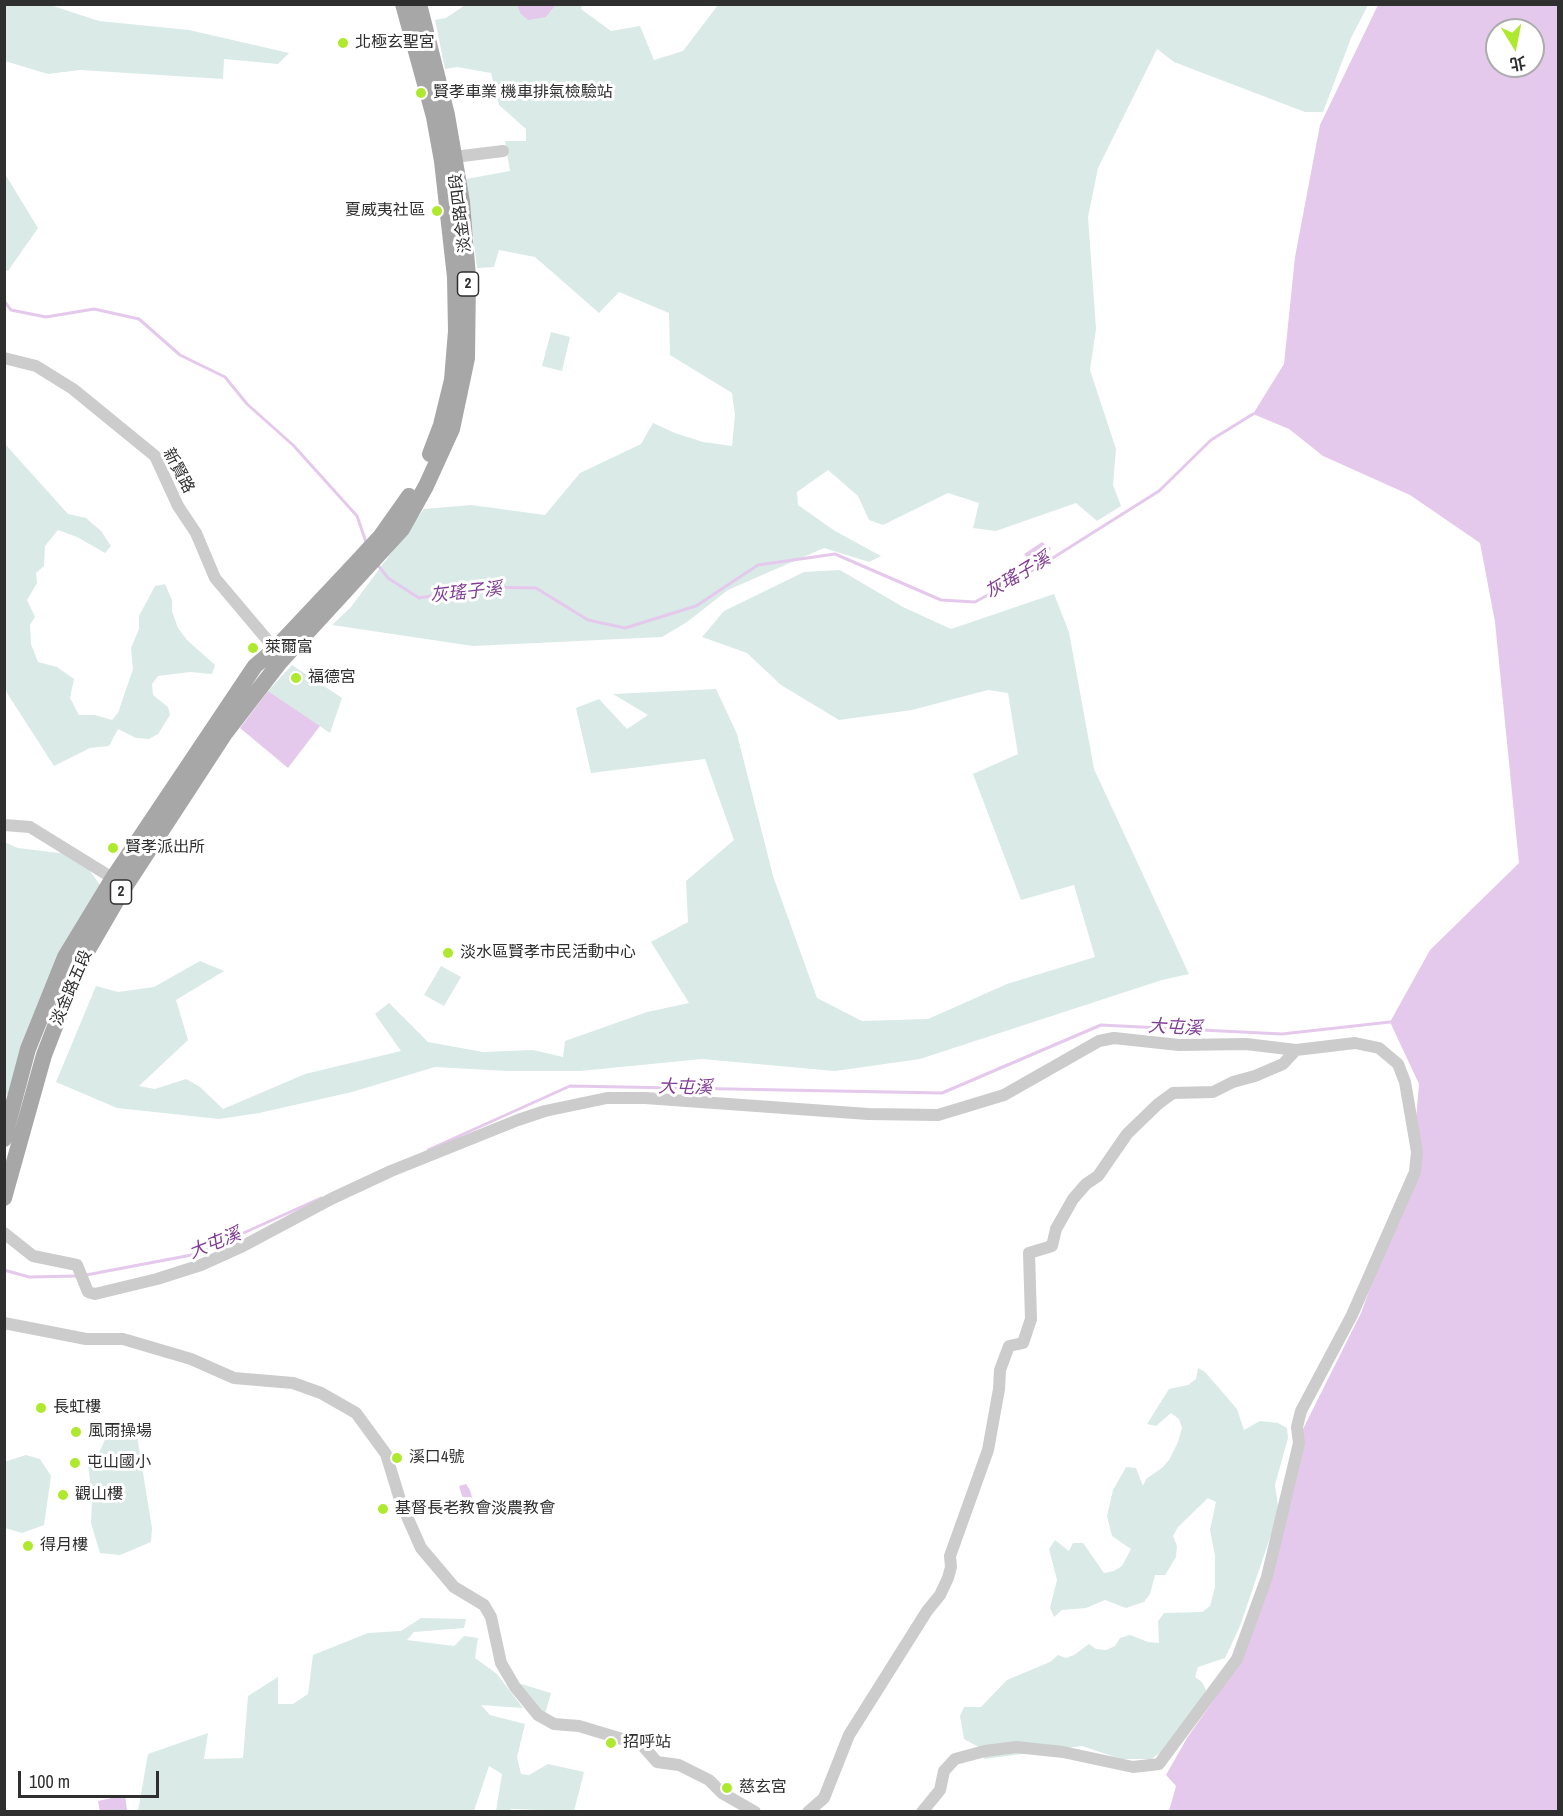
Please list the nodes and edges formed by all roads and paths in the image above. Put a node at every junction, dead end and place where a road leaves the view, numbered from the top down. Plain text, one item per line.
1 (403, 4) edge
2 (418, 4) edge
3 (503, 151) dead end
4 (454, 157) junction
5 (4, 358) edge
6 (382, 543) junction
7 (359, 569) junction
8 (279, 654) junction
9 (4, 825) edge
10 (120, 882) junction
11 (1296, 1050) junction
12 (4, 1139) edge
13 (4, 1198) edge
14 (4, 1233) edge
15 (4, 1323) edge
16 (755, 1812) edge
17 (808, 1812) edge
18 (922, 1812) edge

1 - 6 main road, 淡金路四段 / 2
2 - 4 main road, 淡金路四段 / 2
3 - 4 street
4 - 6 main road, 淡金路四段 / 2
5 - 8 street, 新賢路
6 - 7 main road, 2
7 - 8 main road, 2
7 - 8 main road, 淡金路五段 / 2
8 - 10 main road, 淡金路五段 / 2
9 - 10 street
10 - 12 main road, 淡金路五段 / 2
10 - 13 main road, 淡金路五段 / 2
11 - 14 street
11 - 17 street
11 - 18 street
15 - 16 street

